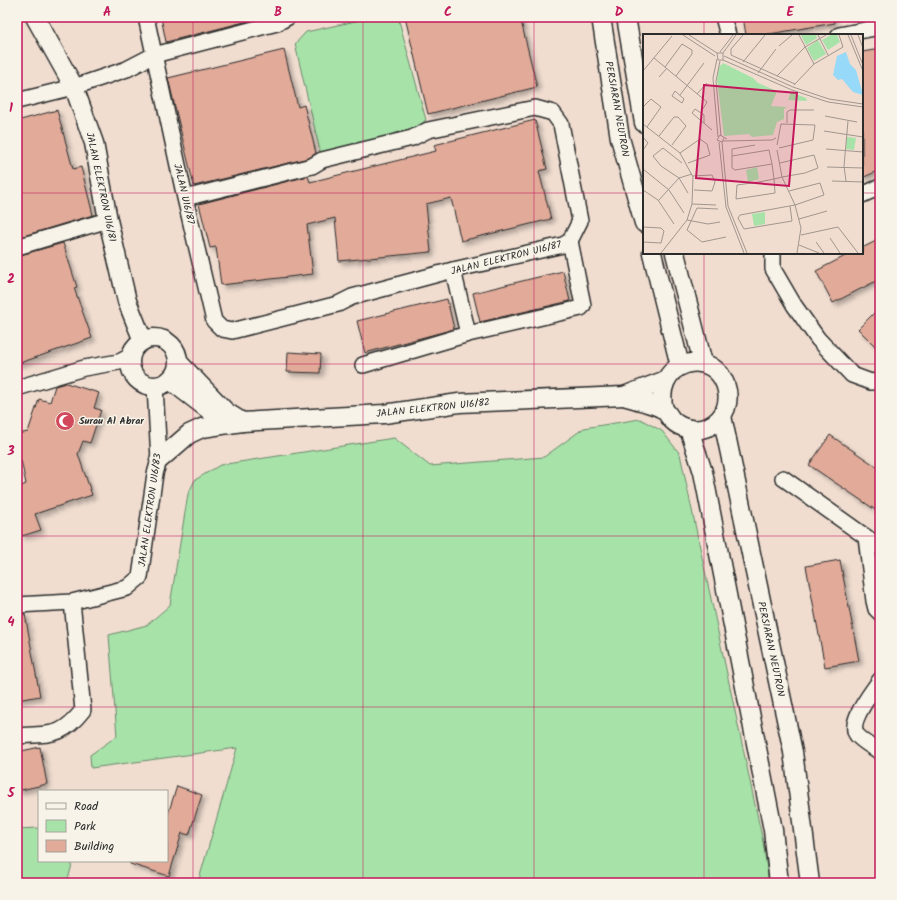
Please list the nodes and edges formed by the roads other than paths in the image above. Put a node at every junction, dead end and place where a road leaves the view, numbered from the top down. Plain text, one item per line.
1 (35, 17) edge
2 (146, 17) edge
3 (288, 17) edge
4 (601, 17) edge
5 (626, 17) edge
6 (723, 17) edge
7 (880, 27) edge
8 (728, 34) edge
9 (844, 34) edge
10 (154, 55) junction
11 (74, 87) junction
12 (17, 101) edge
13 (643, 117) edge
14 (880, 187) edge
15 (863, 195) edge
16 (185, 198) junction
17 (643, 219) edge
18 (108, 220) junction
19 (570, 241) junction
20 (17, 247) edge
21 (652, 254) edge
22 (675, 254) edge
23 (772, 254) edge
24 (454, 270) junction
25 (222, 329) joint
26 (468, 334) junction
27 (143, 341) junction
28 (131, 356) junction
29 (179, 363) junction
30 (703, 363) junction
31 (363, 365) dead end
32 (680, 366) junction
33 (666, 380) junction
34 (880, 381) edge
35 (162, 383) junction
36 (17, 388) edge
37 (624, 396) junction
38 (664, 410) junction
39 (722, 416) junction
40 (242, 422) junction
41 (689, 429) junction
42 (159, 460) junction
43 (783, 478) dead end
44 (866, 537) junction
45 (880, 547) edge
46 (72, 602) junction
47 (17, 605) edge
48 (880, 613) edge
49 (880, 680) edge
50 (17, 736) edge
51 (880, 752) edge
52 (779, 883) edge
53 (810, 883) edge

1 - 11 street, JALAN ELEKTRON U16/81
2 - 10 street, JALAN U16/87
3 - 10 street
4 - 17 street, PERSIARAN NEUTRON
5 - 13 street
6 - 8 street
7 - 9 street
10 - 11 street
10 - 16 street, JALAN U16/87
11 - 12 street
11 - 18 street, JALAN ELEKTRON U16/81
14 - 15 street
16 - 19 street, JALAN ELEKTRON U16/87
16 - 25 street, JALAN U16/87
18 - 20 street
18 - 27 street, JALAN ELEKTRON U16/81
19 - 24 street, JALAN ELEKTRON U16/87
19 - 26 street
21 - 32 street
22 - 30 street
23 - 34 street
24 - 25 street, JALAN ELEKTRON U16/87
24 - 26 street
26 - 31 street
27 - 28 street
27 - 29 street
28 - 35 street
28 - 36 street
29 - 35 street
29 - 40 street
30 - 32 street
30 - 39 street
32 - 33 street
33 - 37 street
33 - 38 street
35 - 40 street
35 - 42 street, JALAN ELEKTRON U16/83
37 - 38 street
37 - 40 street, JALAN ELEKTRON U16/82
38 - 41 street
39 - 41 street
39 - 53 street, PERSIARAN NEUTRON
40 - 42 street
41 - 52 street
42 - 46 street, JALAN ELEKTRON U16/83
43 - 44 street
44 - 45 street
44 - 48 street
46 - 47 street, JALAN ELEKTRON U16/83
46 - 50 street
49 - 51 street

